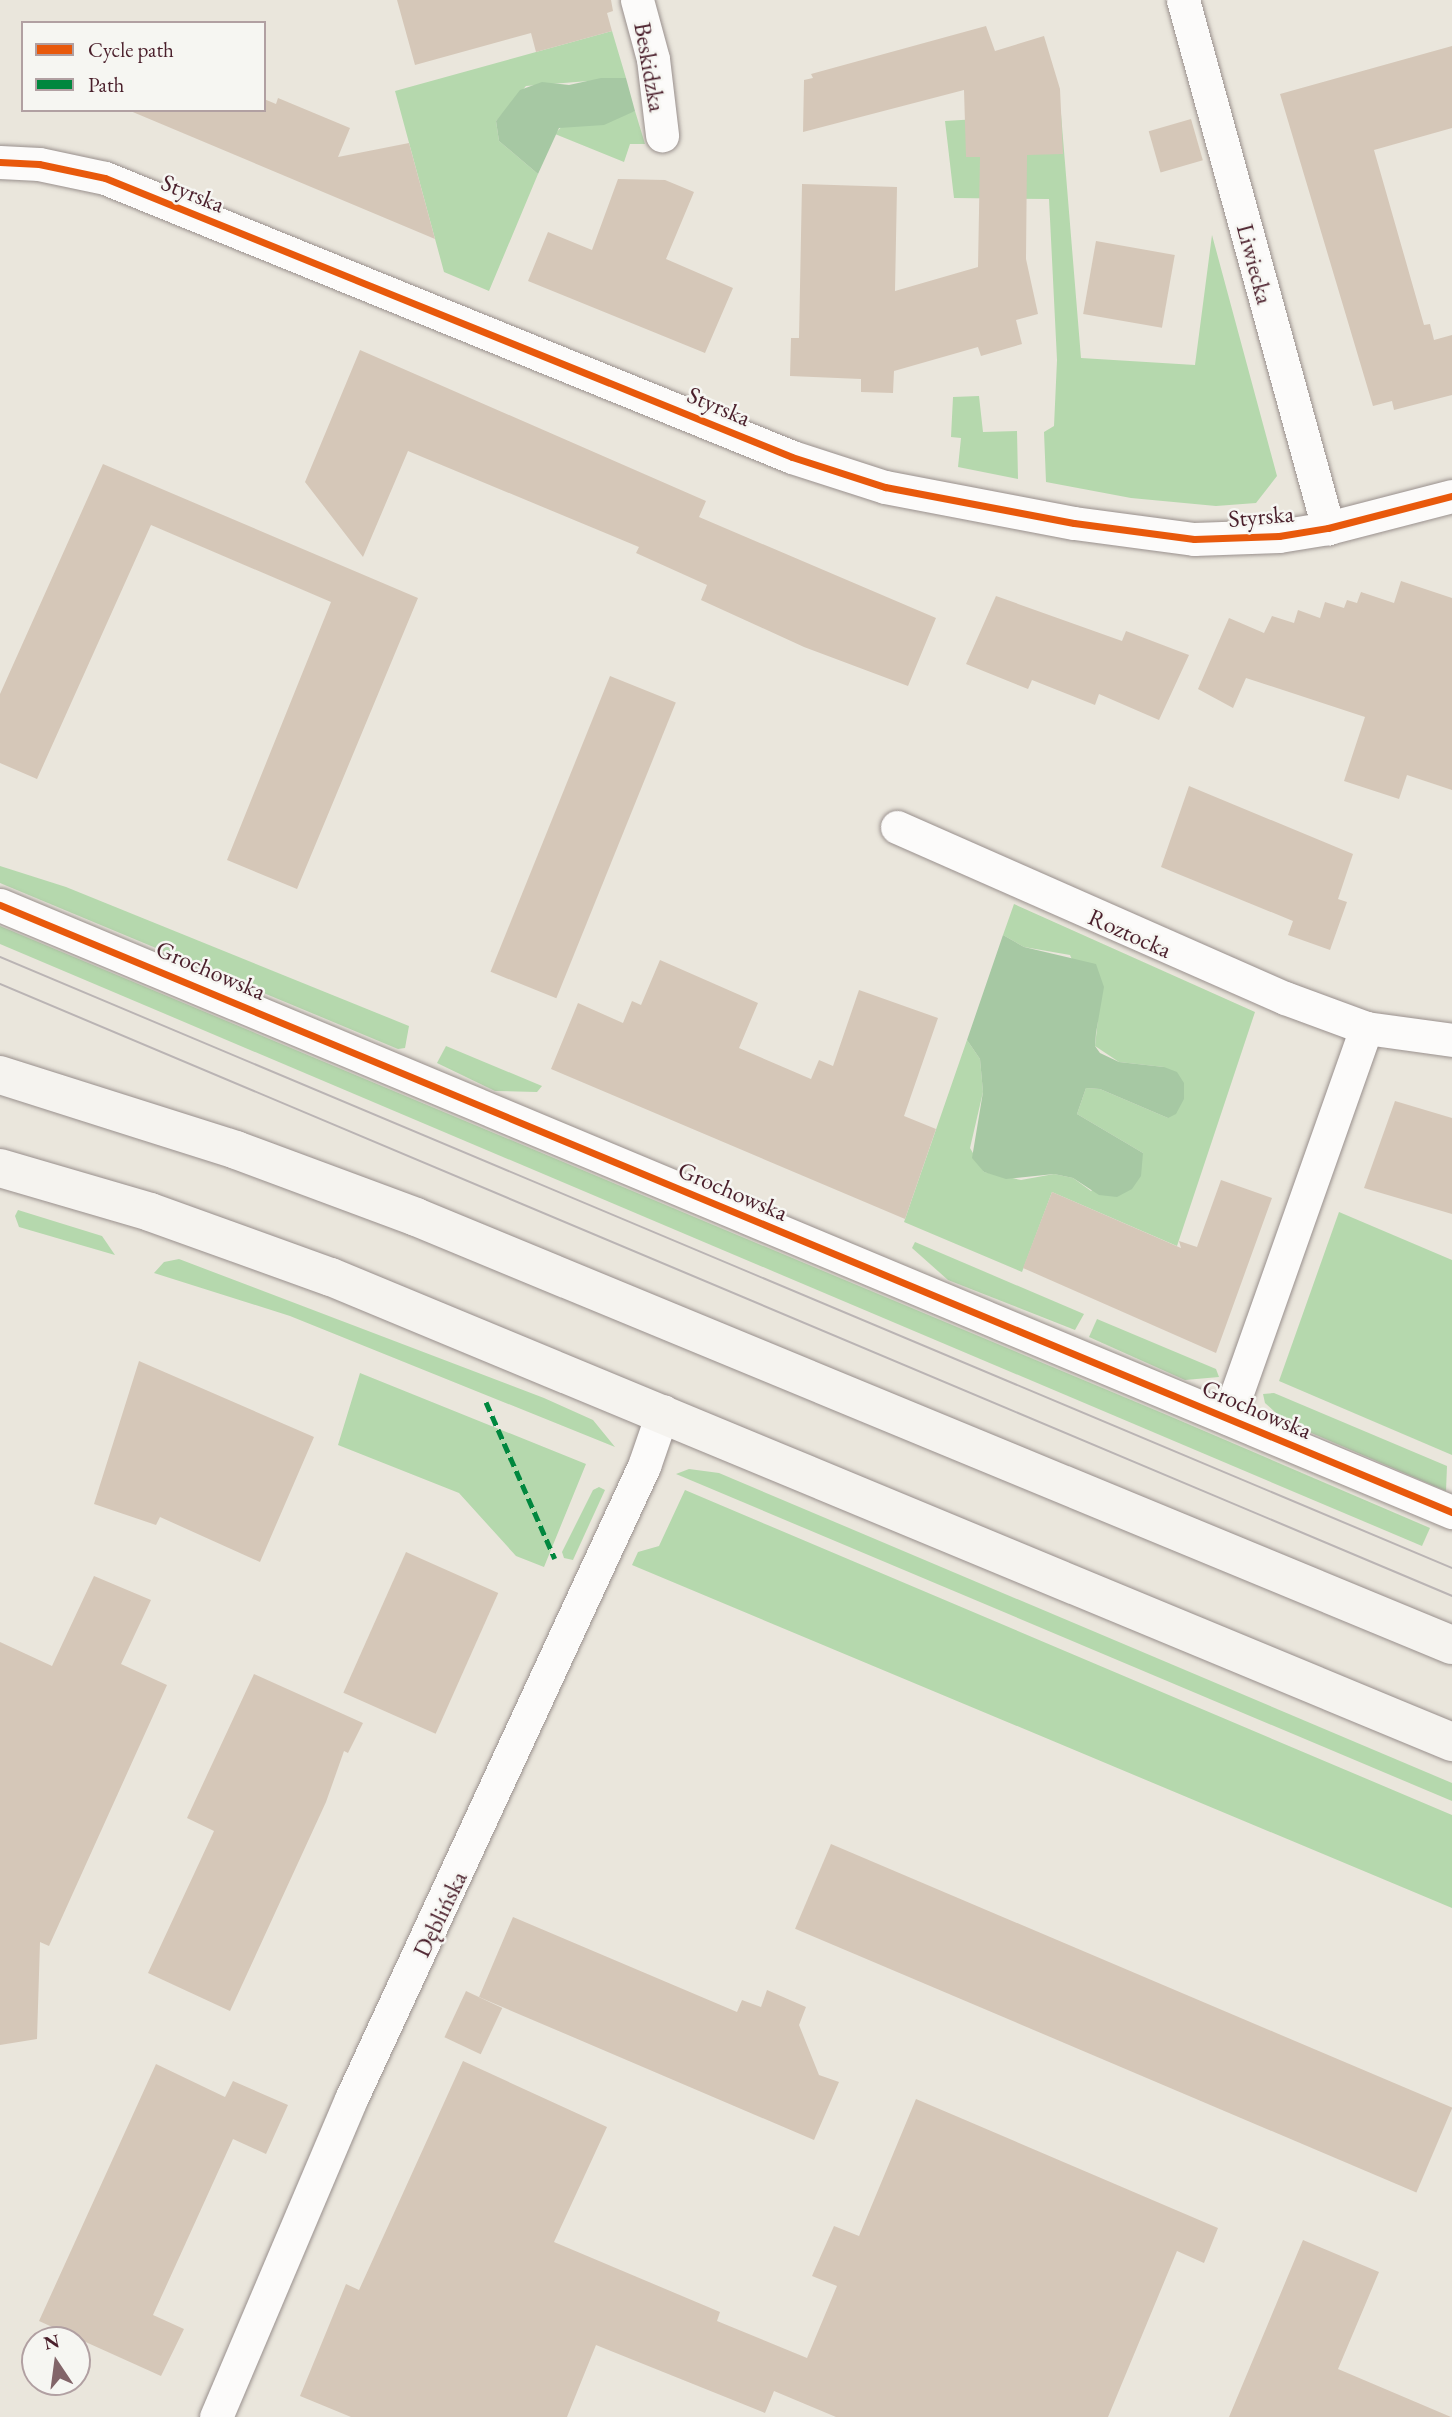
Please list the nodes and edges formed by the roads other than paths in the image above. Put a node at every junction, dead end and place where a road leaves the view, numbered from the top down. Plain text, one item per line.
1 (637, 0) edge
2 (1183, 0) edge
3 (662, 135) dead end
4 (0, 162) edge
5 (1452, 496) edge
6 (1328, 528) junction
7 (897, 827) dead end
8 (0, 905) edge
9 (1366, 1028) junction
10 (1452, 1040) edge
11 (0, 1074) edge
12 (0, 1168) edge
13 (663, 1411) junction
14 (1228, 1418) junction
15 (1452, 1512) edge
16 (1452, 1645) edge
17 (1452, 1742) edge
18 (216, 2417) edge

1 - 3 street, Beskidzka
2 - 6 street, Liwiecka
4 - 6 street, Styrska
5 - 6 street, Styrska
7 - 9 street, Roztocka
8 - 14 street, Grochowska
9 - 10 street, Roztocka
9 - 14 street
11 - 16 main road
12 - 13 main road
13 - 17 main road
13 - 18 street, Dęblińska
14 - 15 street, Grochowska

